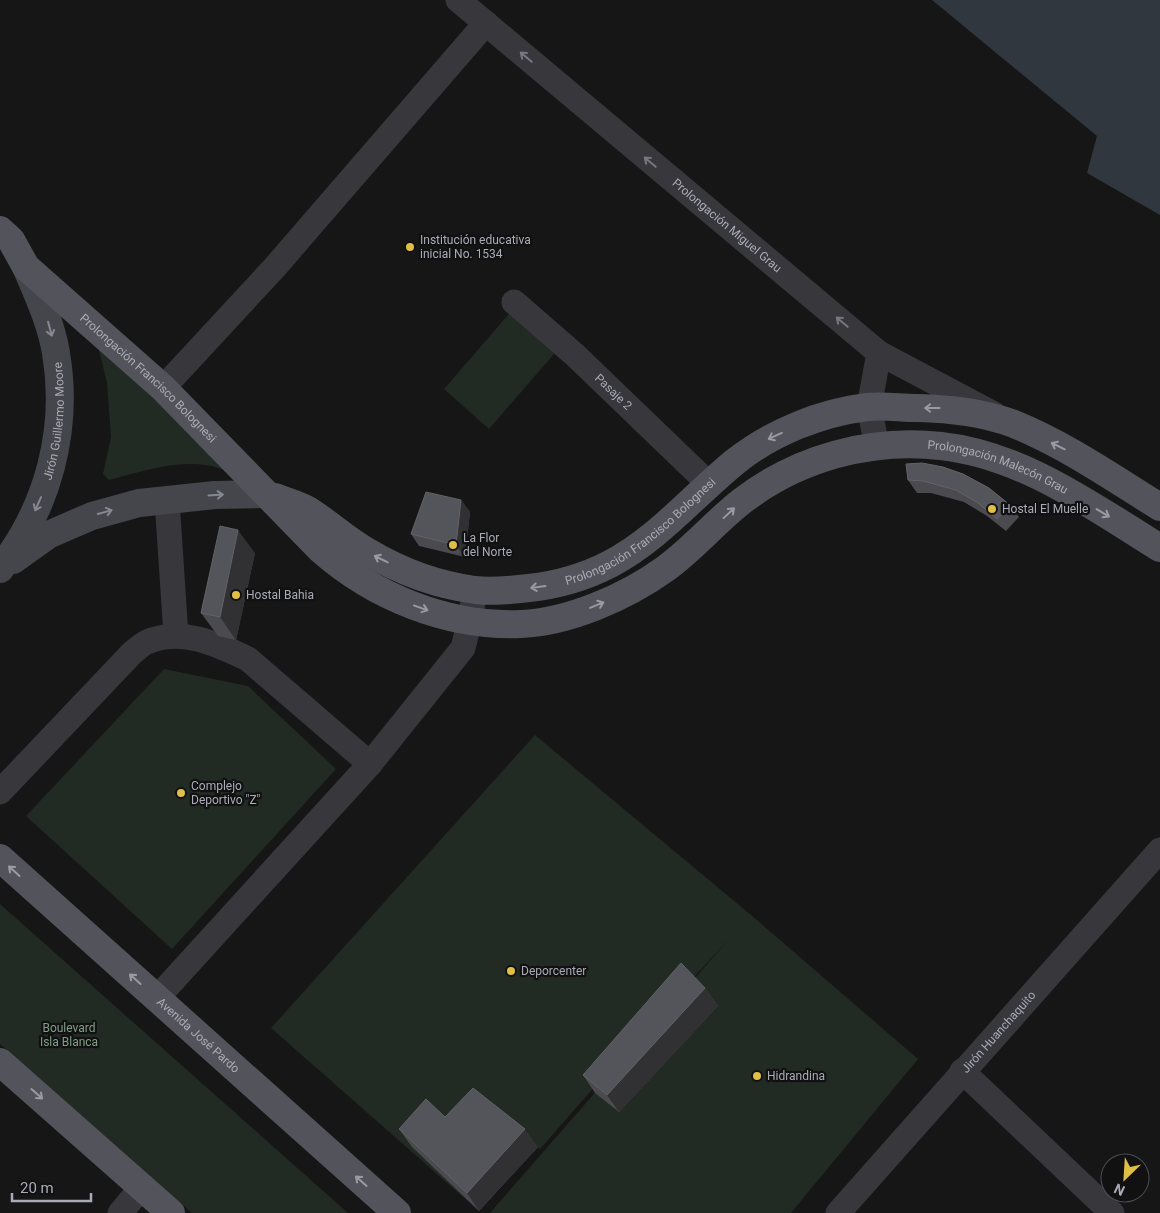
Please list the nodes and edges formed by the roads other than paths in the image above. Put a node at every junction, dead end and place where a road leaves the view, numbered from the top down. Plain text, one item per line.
1 (458, 0) edge
2 (486, 23) junction
3 (0, 230) edge
4 (0, 258) edge
5 (26, 266) junction
6 (514, 302) dead end
7 (879, 353) junction
8 (163, 388) junction
9 (870, 407) junction
10 (1014, 424) junction
11 (877, 446) junction
12 (1090, 463) junction
13 (710, 484) junction
14 (266, 494) junction
15 (1071, 494) junction
16 (167, 500) junction
17 (1160, 507) edge
18 (1160, 548) edge
19 (1, 568) edge
20 (475, 590) junction
21 (470, 620) junction
22 (176, 636) junction
23 (370, 764) junction
24 (0, 792) edge
25 (1160, 850) edge
26 (0, 858) edge
27 (157, 998) junction
28 (0, 1062) edge
29 (962, 1071) junction
30 (142, 1187) junction
31 (120, 1213) edge
32 (171, 1213) edge
33 (398, 1213) edge
34 (838, 1213) edge
35 (1112, 1213) edge

1 - 2 street, Prolongación Miguel Grau
7 -> 2 street, Prolongación Miguel Grau
2 - 8 street
3 - 5 main road
4 - 5 main road
5 - 8 main road, Prolongación Francisco Bolognesi
5 -> 19 main road, Jirón Guillermo Moore
6 - 13 street, Pasaje 2
7 - 9 street
7 - 10 street, Prolongación Miguel Grau
8 - 14 main road, Prolongación Francisco Bolognesi
10 -> 9 main road, Prolongación Francisco Bolognesi
9 - 11 street
9 -> 13 main road, Prolongación Francisco Bolognesi
12 -> 10 main road
11 - 15 main road, Prolongación Malecón Grau
21 -> 11 main road, Prolongación Francisco Bolognesi
12 - 15 main road
12 - 17 main road
13 -> 20 main road, Prolongación Francisco Bolognesi
16 -> 14 main road, Jirón Guillermo Moore
20 -> 14 main road, Prolongación Francisco Bolognesi
14 -> 21 main road, Prolongación Francisco Bolognesi
15 -> 18 main road, Prolongación Malecón Grau
19 -> 16 main road, Jirón Guillermo Moore
16 - 22 street
20 - 21 street
21 - 23 street
22 - 23 street
22 - 24 street
23 - 27 street
25 - 29 street, Jirón Huanchaquito
27 -> 26 main road, Avenida José Pardo
33 -> 27 main road, Avenida José Pardo
28 -> 30 main road
29 - 34 street, Jirón Huanchaquito
29 - 35 street
30 - 31 street
30 - 32 main road

